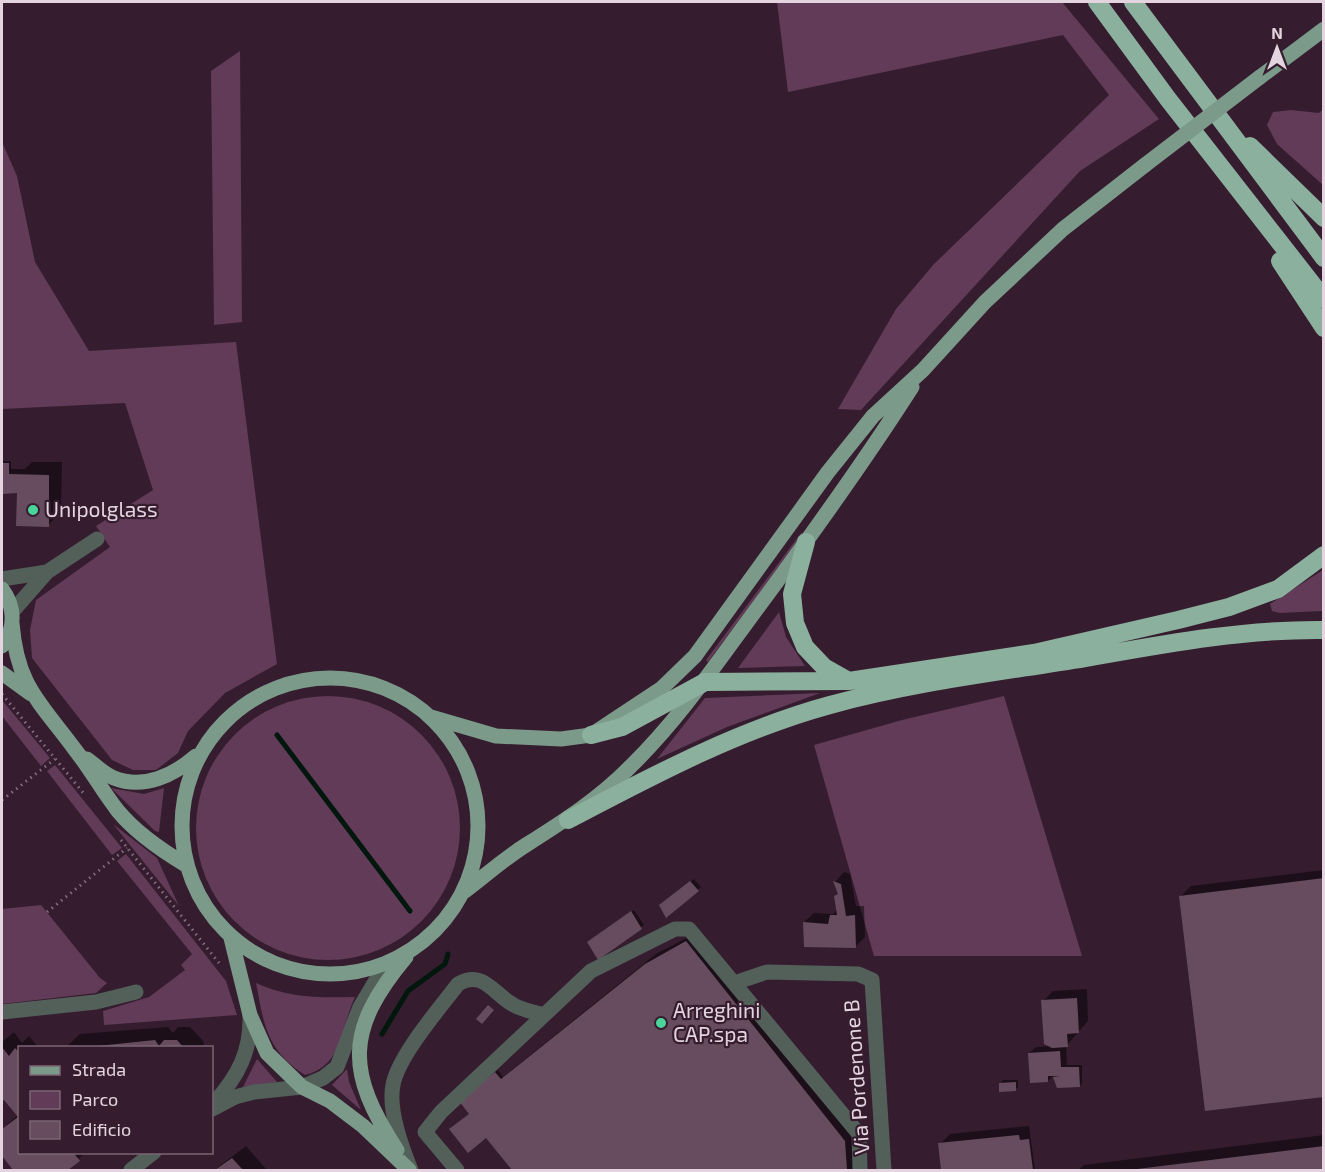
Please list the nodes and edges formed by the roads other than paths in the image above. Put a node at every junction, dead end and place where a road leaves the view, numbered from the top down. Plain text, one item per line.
1 (1097, 2) edge
2 (1133, 2) edge
3 (1323, 29) edge
4 (1189, 76) junction
5 (1168, 99) junction
6 (1323, 218) edge
7 (1323, 258) edge
8 (1323, 299) edge
9 (1323, 328) edge
10 (923, 370) junction
11 (97, 539) dead end
12 (806, 542) junction
13 (1323, 555) edge
14 (47, 572) junction
15 (2, 579) edge
16 (2, 589) edge
17 (12, 618) junction
18 (1323, 630) edge
19 (2, 646) edge
20 (2, 673) edge
21 (849, 681) junction
22 (705, 682) junction
23 (31, 694) junction
24 (431, 717) junction
25 (591, 735) junction
26 (77, 752) junction
27 (200, 752) junction
28 (568, 820) junction
29 (186, 865) junction
30 (465, 891) junction
31 (231, 938) junction
32 (411, 951) junction
33 (385, 965) junction
34 (734, 983) junction
35 (136, 992) dead end
36 (2, 1012) edge
37 (250, 1015) junction
38 (544, 1015) junction
39 (302, 1086) junction
40 (213, 1107) edge
41 (213, 1108) edge
42 (151, 1154) edge
43 (131, 1170) edge
44 (410, 1170) edge
45 (457, 1170) edge
46 (860, 1170) edge
47 (884, 1170) edge

1 - 5 highway
2 - 4 highway
3 - 10 main road, bridge
4 - 6 highway
4 - 7 highway
5 - 8 highway
5 - 9 highway
10 - 12 main road
10 - 25 main road
11 - 14 street
12 - 21 highway
12 - 22 main road
13 - 21 highway
14 - 15 street
14 - 17 street
16 - 17 main road
17 - 19 main road
17 - 23 main road
18 - 28 highway
20 - 23 main road
21 - 22 highway
22 - 25 highway
22 - 28 main road
23 - 26 main road
24 - 25 main road
24 - 27 main road
24 - 30 main road
26 - 27 main road
26 - 29 main road
27 - 29 main road
28 - 30 main road
29 - 31 main road
30 - 32 main road
31 - 33 main road
31 - 37 main road
32 - 33 main road
32 - 44 main road
33 - 39 street
34 - 38 street
34 - 46 street
34 - 47 street, Via Pordenone B
35 - 36 street
37 - 39 main road
37 - 40 street
38 - 44 street
38 - 45 street
39 - 41 street
39 - 44 main road
42 - 43 street

